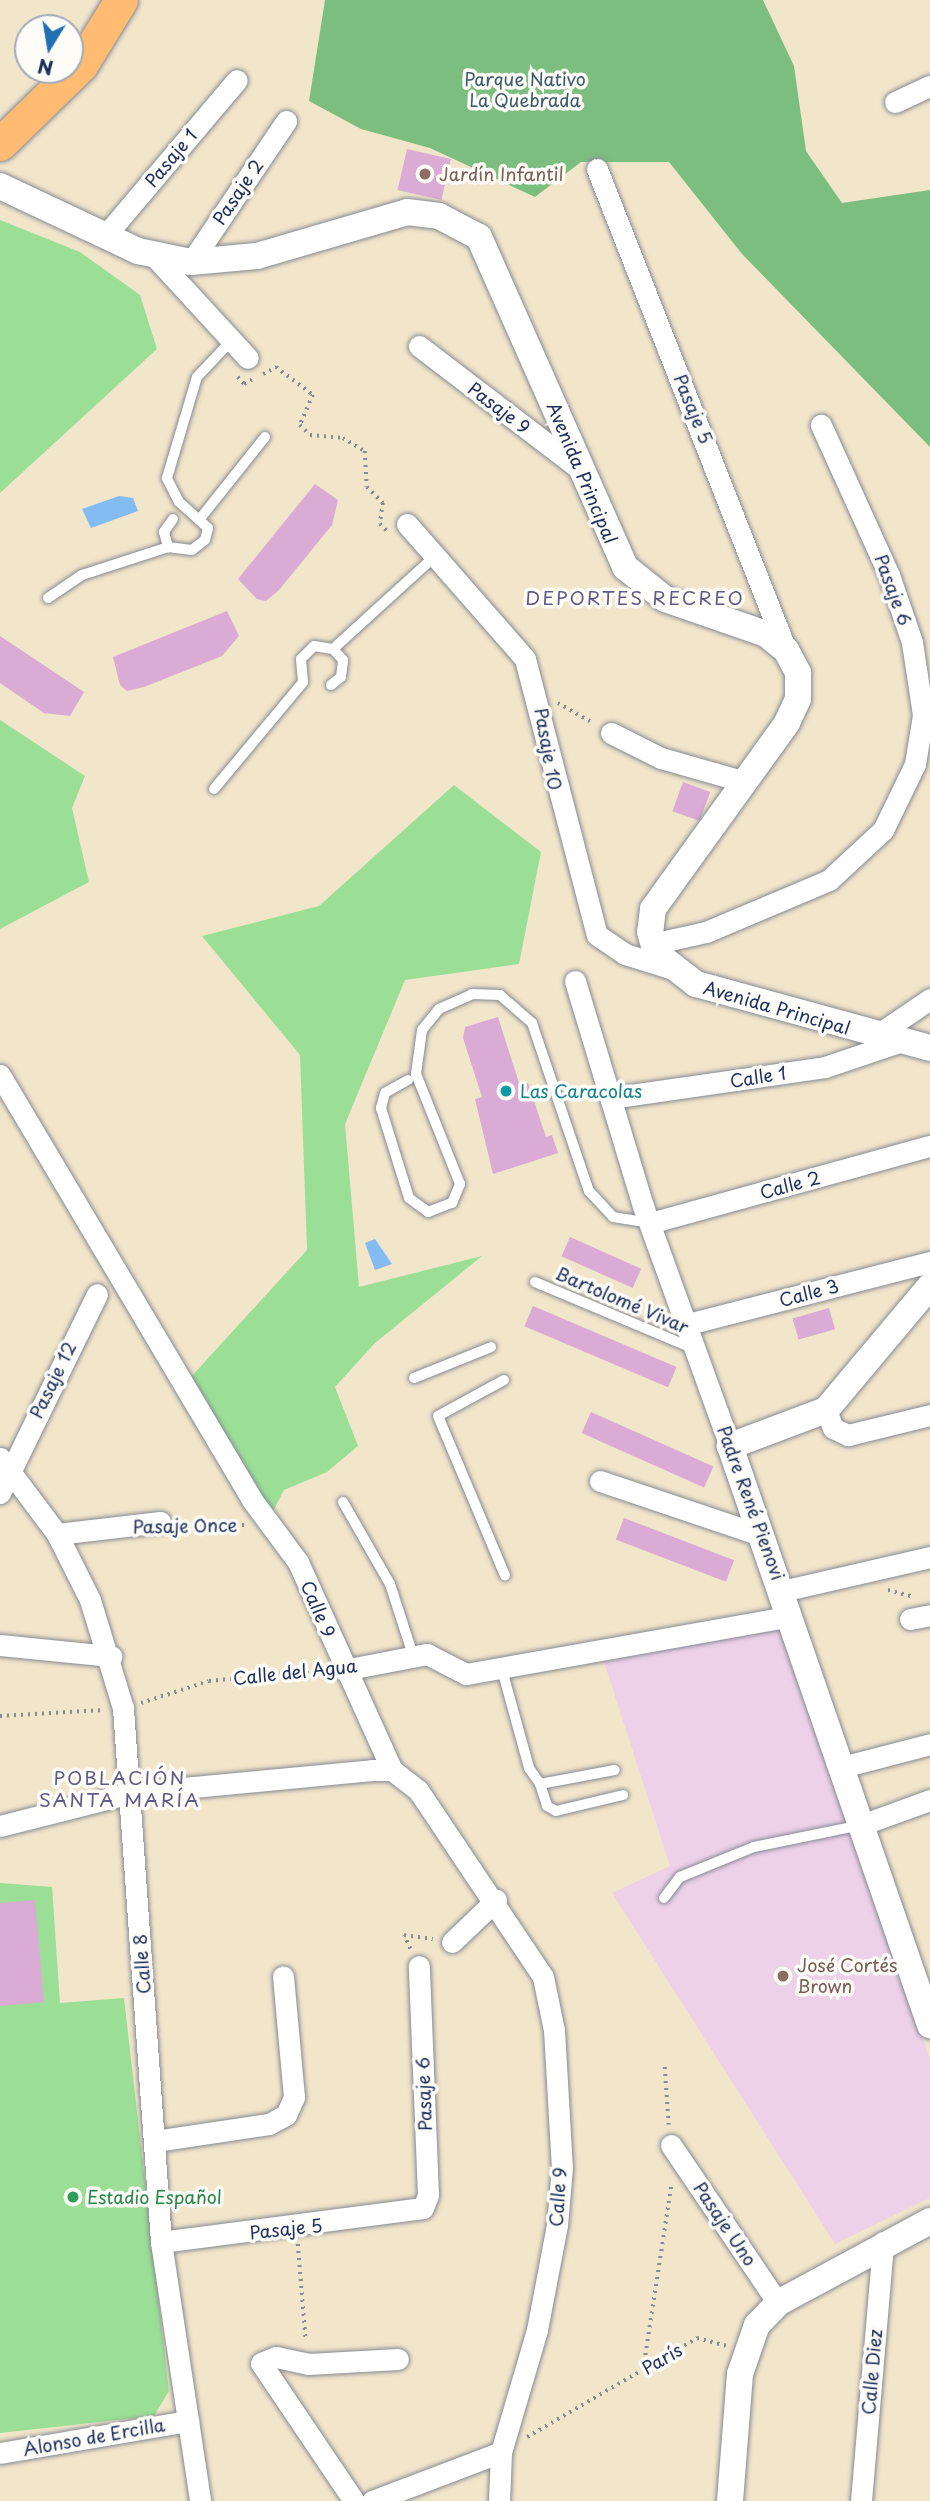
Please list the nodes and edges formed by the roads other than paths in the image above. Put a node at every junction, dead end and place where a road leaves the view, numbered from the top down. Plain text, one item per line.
1 (121, 0) edge
2 (237, 80) dead end
3 (930, 86) edge
4 (895, 102) dead end
5 (286, 121) dead end
6 (0, 144) edge
7 (597, 169) dead end
8 (0, 186) edge
9 (105, 236) junction
10 (155, 257) junction
11 (191, 262) junction
12 (418, 346) dead end
13 (225, 347) junction
14 (248, 358) dead end
15 (821, 425) dead end
16 (265, 438) dead end
17 (580, 469) junction
18 (173, 519) dead end
19 (199, 520) junction
20 (407, 524) dead end
21 (168, 547) junction
22 (426, 562) junction
23 (48, 598) dead end
24 (333, 649) junction
25 (786, 650) junction
26 (331, 685) dead end
27 (611, 733) road end
28 (742, 781) junction
29 (214, 789) dead end
30 (652, 944) junction
31 (670, 968) junction
32 (575, 981) dead end
33 (930, 999) edge
34 (890, 1038) junction
35 (930, 1048) edge
36 (0, 1076) edge
37 (408, 1080) dead end
38 (610, 1098) junction
39 (930, 1146) edge
40 (650, 1223) junction
41 (930, 1262) edge
42 (535, 1282) dead end
43 (930, 1286) edge
44 (97, 1294) dead end
45 (688, 1325) junction
46 (491, 1347) dead end
47 (696, 1350) junction
48 (414, 1378) dead end
49 (504, 1380) dead end
50 (826, 1410) junction
51 (930, 1415) edge
52 (730, 1446) junction
53 (7, 1463) edge
54 (600, 1481) dead end
55 (0, 1493) edge
56 (343, 1502) dead end
57 (160, 1522) road end
58 (57, 1534) junction
59 (760, 1535) junction
60 (930, 1558) edge
61 (505, 1575) dead end
62 (786, 1603) junction
63 (0, 1645) edge
64 (412, 1655) junction
65 (111, 1656) junction
66 (501, 1666) junction
67 (344, 1670) junction
68 (929, 1744) edge
69 (842, 1767) junction
70 (392, 1770) junction
71 (615, 1770) dead end
72 (540, 1784) junction
73 (130, 1793) junction
74 (623, 1795) dead end
75 (930, 1800) edge
76 (861, 1825) junction
77 (0, 1826) edge
78 (664, 1898) dead end
79 (496, 1900) junction
80 (452, 1942) dead end
81 (419, 1966) dead end
82 (283, 1976) dead end
83 (930, 2025) edge
84 (155, 2141) junction
85 (671, 2145) road end
86 (411, 2213) joint
87 (930, 2221) edge
88 (161, 2242) junction
89 (883, 2242) junction
90 (778, 2303) junction
91 (398, 2359) dead end
92 (188, 2421) junction
93 (501, 2452) junction
94 (0, 2453) edge
95 (200, 2501) edge
96 (354, 2501) edge
97 (372, 2501) edge
98 (499, 2501) edge
99 (730, 2501) edge
100 (861, 2501) edge

1 - 6 main road
2 - 9 street, Pasaje 1
3 - 4 street
5 - 11 street, Pasaje 2
7 - 25 street, Pasaje 5
8 - 9 street, Avenida Principal
9 - 10 street, Avenida Principal
10 - 11 street, Avenida Principal
10 - 13 street
11 - 17 street, Avenida Principal
12 - 17 street, Pasaje 9
13 - 14 street
13 - 19 lane
15 - 30 street, Pasaje 6
16 - 19 lane
17 - 25 street, Avenida Principal
18 - 21 lane
19 - 21 lane
20 - 22 street, Pasaje 10
21 - 23 lane
22 - 24 lane
22 - 31 street, Pasaje 10
24 - 26 lane
24 - 29 lane
25 - 28 street
27 - 28 street
28 - 30 street
30 - 31 street, Avenida Principal
31 - 34 street, Avenida Principal
32 - 38 street, Padre René Pienovi
33 - 34 street, Calle 1
34 - 35 street, Avenida Principal
34 - 38 street, Calle 1
36 - 67 street, Calle 9
37 - 40 lane
38 - 40 street, Padre René Pienovi
39 - 40 street, Calle 2
40 - 45 street, Padre René Pienovi
41 - 45 street, Calle 3
42 - 47 lane, Bartolomé Vivar
43 - 50 street
44 - 53 street, Pasaje 12
45 - 47 street, Padre René Pienovi
46 - 48 lane
47 - 52 street, Padre René Pienovi
49 - 61 lane
50 - 51 street
50 - 52 street
52 - 59 street, Padre René Pienovi
53 - 55 street
53 - 58 street, Calle 8
54 - 59 street
56 - 64 lane
57 - 58 street, Pasaje Once
58 - 65 street, Calle 8
59 - 62 street, Padre René Pienovi
60 - 62 street, Calle del Agua
62 - 66 street, Calle del Agua
62 - 69 street, Padre René Pienovi
63 - 65 street
64 - 66 street, Calle del Agua
64 - 67 street, Calle del Agua
65 - 73 street, Calle 8
66 - 72 lane
67 - 70 street, Calle 9
68 - 69 street
69 - 76 street, Padre René Pienovi
70 - 73 street
70 - 79 street, Calle 9
71 - 72 lane
72 - 74 lane
73 - 77 street
73 - 84 street, Calle 8
75 - 76 street
76 - 78 lane
76 - 83 street, Padre René Pienovi
79 - 80 street
79 - 93 street, Calle 9
81 - 86 street, Pasaje 6
82 - 84 street
84 - 88 street, Calle 8
85 - 90 street, Pasaje Uno
86 - 88 street, Pasaje 5
87 - 89 street
88 - 92 street, Calle 8
89 - 90 street
89 - 100 street, Calle Diez
90 - 99 street
91 - 96 street
92 - 94 street, Alonso de Ercilla
92 - 95 street, Calle 8
93 - 97 street
93 - 98 street, Calle 9

